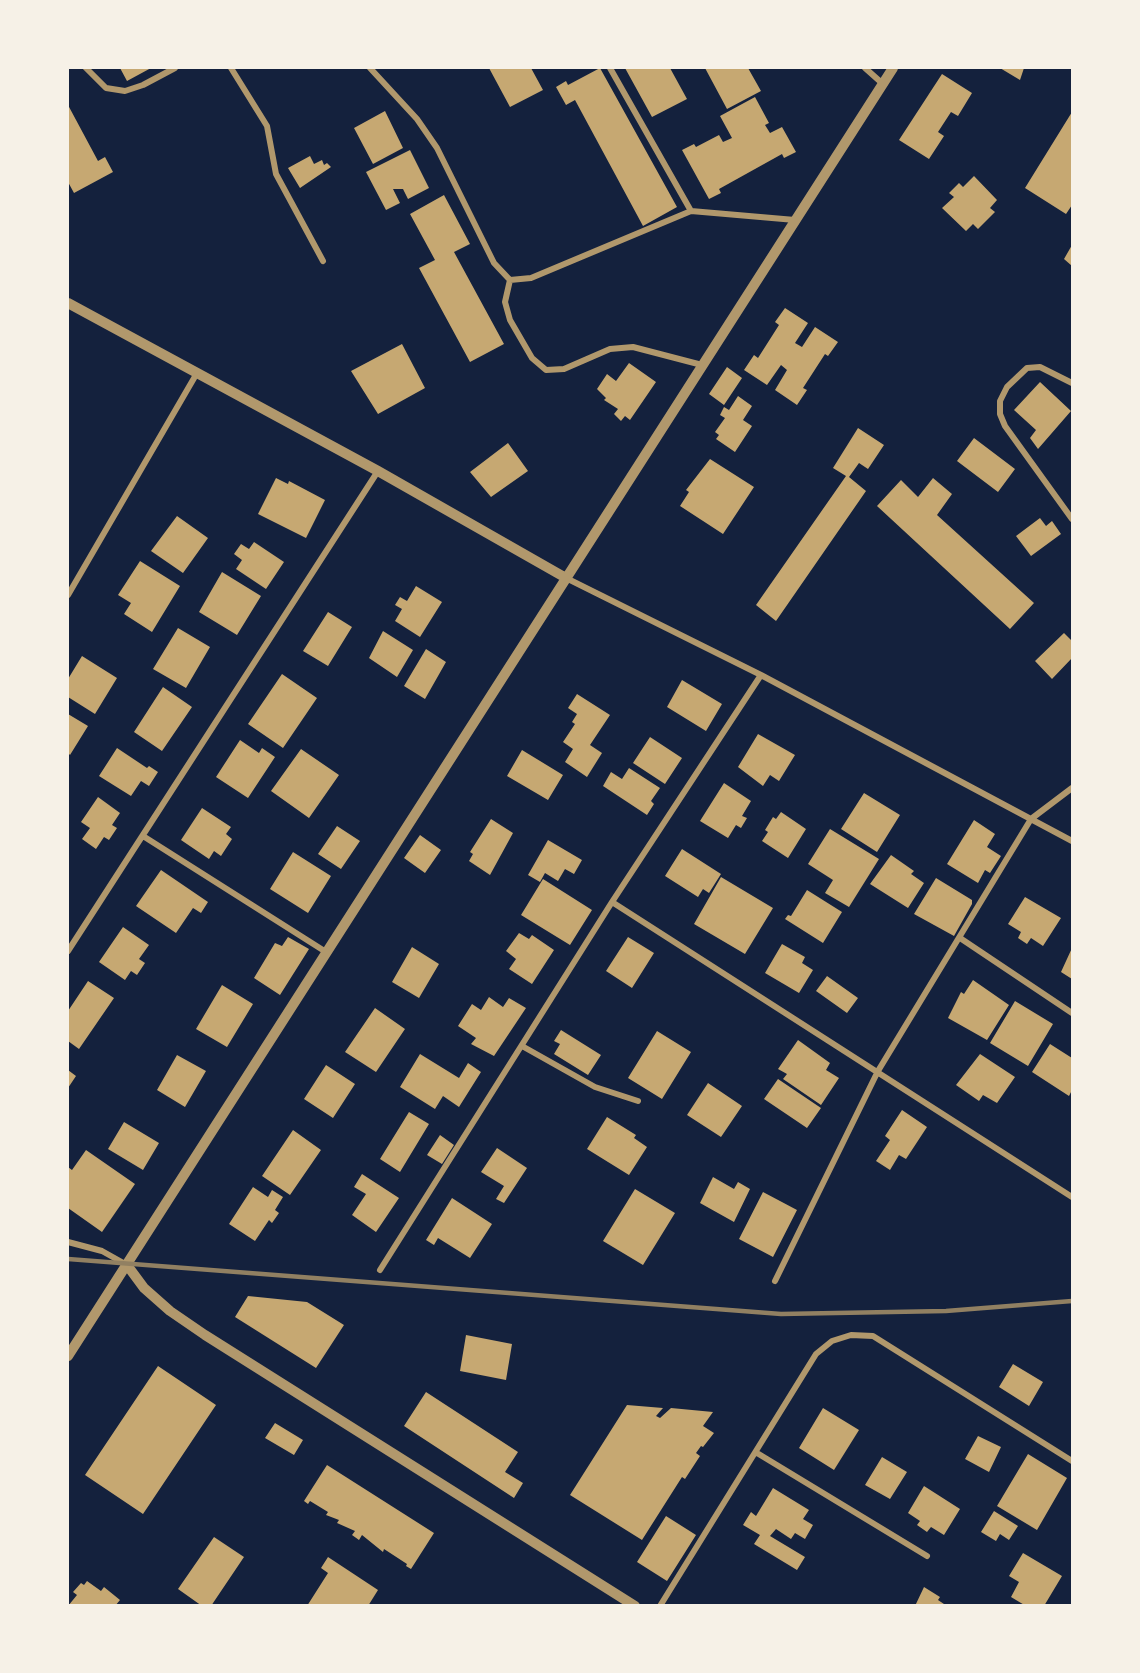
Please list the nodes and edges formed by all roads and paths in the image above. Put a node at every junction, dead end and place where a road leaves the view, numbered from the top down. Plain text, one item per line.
1 (86, 68) edge
2 (175, 68) edge
3 (231, 68) edge
4 (370, 68) edge
5 (610, 68) edge
6 (865, 68) edge
7 (893, 68) edge
8 (883, 84) junction
9 (691, 211) junction
10 (795, 220) junction
11 (323, 261) dead end
12 (510, 280) junction
13 (68, 303) edge
14 (702, 365) junction
15 (197, 373) junction
16 (1072, 383) edge
17 (378, 471) junction
18 (1072, 519) edge
19 (566, 578) junction
20 (68, 595) edge
21 (760, 675) junction
22 (1072, 788) edge
23 (1031, 819) junction
24 (143, 836) junction
25 (1072, 841) edge
26 (612, 902) junction
27 (960, 938) junction
28 (68, 951) edge
29 (327, 952) junction
30 (1072, 1013) edge
31 (522, 1046) junction
32 (878, 1071) junction
33 (638, 1101) dead end
34 (1072, 1197) edge
35 (68, 1242) edge
36 (127, 1265) junction
37 (380, 1270) dead end
38 (775, 1281) dead end
39 (68, 1356) edge
40 (757, 1453) junction
41 (1072, 1461) edge
42 (927, 1556) dead end
43 (635, 1605) edge
44 (660, 1605) edge

1 - 2 street
3 - 11 street
4 - 12 street
5 - 9 street
6 - 8 street
7 - 8 street
8 - 10 street
9 - 10 street
9 - 12 street
10 - 14 street
12 - 14 street
13 - 15 street
14 - 19 street
15 - 17 street
15 - 20 street
16 - 18 street
17 - 19 street
17 - 24 street
19 - 21 street
19 - 29 street
21 - 23 street
21 - 26 street
22 - 23 street
23 - 25 street
23 - 27 street
24 - 28 street
24 - 29 street
26 - 31 street
26 - 32 street
27 - 30 street
27 - 32 street
29 - 36 street
31 - 33 street
31 - 37 street
32 - 34 street
32 - 38 street
35 - 36 street
36 - 39 street
36 - 43 street
40 - 41 street
40 - 42 street
40 - 44 street

